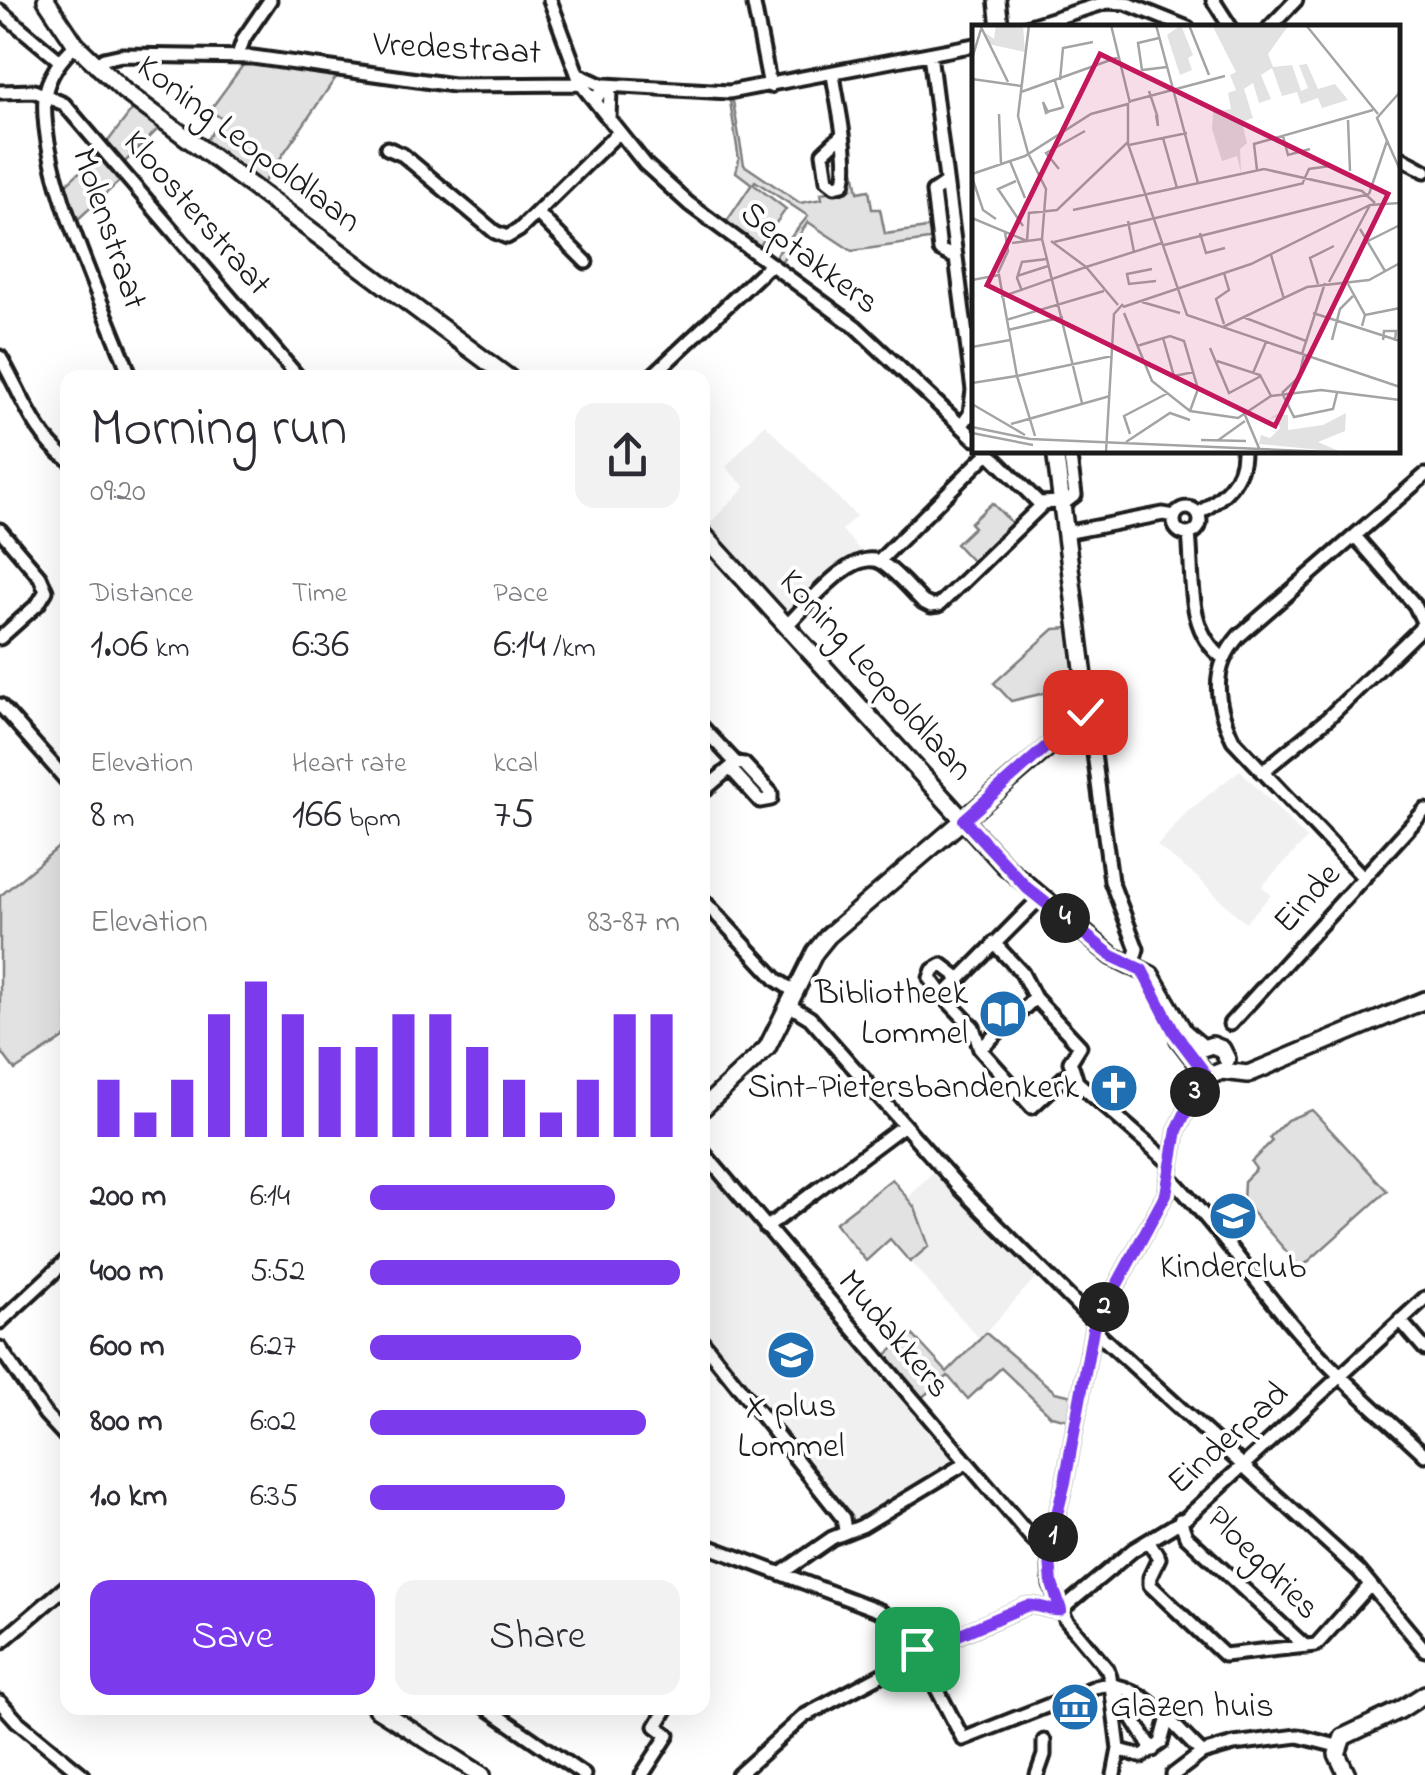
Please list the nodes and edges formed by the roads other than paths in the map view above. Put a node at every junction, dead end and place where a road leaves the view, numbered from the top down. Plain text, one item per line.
1 (46, 0) edge
2 (270, 0) edge
3 (550, 0) edge
4 (754, 0) edge
5 (997, 0) edge
6 (1212, 0) edge
7 (1296, 0) edge
8 (0, 11) edge
9 (1000, 25) edge
10 (1033, 25) edge
11 (1181, 25) edge
12 (1229, 25) edge
13 (1272, 25) edge
14 (76, 44) junction
15 (972, 46) edge
16 (930, 54) junction
17 (238, 56) junction
18 (60, 61) junction
19 (96, 67) junction
20 (832, 74) junction
21 (581, 80) junction
22 (605, 84) junction
23 (629, 86) junction
24 (770, 86) junction
25 (0, 92) edge
26 (45, 94) junction
27 (609, 100) junction
28 (595, 101) junction
29 (614, 128) junction
30 (842, 136) dead end
31 (387, 148) dead end
32 (1400, 157) edge
33 (1425, 170) edge
34 (537, 213) junction
35 (586, 262) dead end
36 (771, 264) junction
37 (0, 357) edge
38 (128, 370) edge
39 (293, 370) edge
40 (498, 370) edge
41 (658, 370) edge
42 (972, 382) edge
43 (972, 398) edge
44 (962, 426) junction
45 (972, 436) edge
46 (60, 450) edge
47 (987, 452) edge
48 (989, 452) edge
49 (1055, 452) edge
50 (1069, 452) edge
51 (1243, 452) edge
52 (1425, 475) edge
53 (1062, 503) junction
54 (1042, 505) junction
55 (1198, 514) junction
56 (1175, 516) junction
57 (0, 530) edge
58 (1066, 533) junction
59 (1189, 534) junction
60 (1355, 536) junction
61 (710, 541) edge
62 (878, 561) junction
63 (788, 624) junction
64 (0, 638) edge
65 (1223, 658) junction
66 (0, 704) edge
67 (710, 736) edge
68 (1093, 746) dead end
69 (1262, 772) junction
70 (60, 773) edge
71 (710, 785) edge
72 (1425, 810) edge
73 (964, 820) junction
74 (1364, 878) junction
75 (1040, 898) junction
76 (710, 907) edge
77 (994, 943) junction
78 (1138, 967) junction
79 (959, 978) junction
80 (943, 996) junction
81 (792, 998) junction
82 (1035, 998) junction
83 (1425, 1000) edge
84 (980, 1049) junction
85 (1216, 1052) junction
86 (1073, 1069) junction
87 (710, 1101) edge
88 (904, 1125) junction
89 (710, 1160) edge
90 (1170, 1170) junction
91 (766, 1228) junction
92 (60, 1267) edge
93 (1425, 1298) edge
94 (1400, 1320) junction
95 (0, 1322) edge
96 (1094, 1326) junction
97 (0, 1348) edge
98 (1425, 1350) edge
99 (710, 1351) edge
100 (1340, 1374) junction
101 (60, 1430) edge
102 (1425, 1455) edge
103 (966, 1463) junction
104 (1244, 1464) junction
105 (1180, 1520) junction
106 (845, 1530) junction
107 (1148, 1541) junction
108 (1049, 1546) junction
109 (710, 1547) edge
110 (783, 1572) junction
111 (1370, 1585) junction
112 (60, 1591) edge
113 (1061, 1610) junction
114 (0, 1643) edge
115 (1306, 1648) junction
116 (1425, 1650) edge
117 (916, 1653) junction
118 (1110, 1684) junction
119 (1422, 1700) edge
120 (0, 1702) edge
121 (387, 1715) edge
122 (497, 1715) edge
123 (663, 1715) edge
124 (1168, 1721) junction
125 (1044, 1741) dead end
126 (1338, 1746) junction
127 (1119, 1750) junction
128 (1152, 1750) junction
129 (1202, 1753) junction
130 (566, 1763) junction
131 (1170, 1774) edge
132 (83, 1775) edge
133 (482, 1775) edge
134 (558, 1775) edge
135 (584, 1775) edge
136 (642, 1775) edge
137 (738, 1775) edge
138 (1037, 1775) edge
139 (1114, 1775) edge
140 (1347, 1775) edge

1 - 14 main road, Koning Leopoldlaan
2 - 17 street
3 - 21 street, Septakkers
4 - 24 street
5 - 9 main road
6 - 12 street
7 - 13 street
8 - 18 street
10 - 11 street
14 - 18 street, Molenstraat
14 - 19 main road, Koning Leopoldlaan
15 - 16 street
16 - 20 street
16 - 42 street
17 - 19 street, Vredestraat
17 - 21 street, Vredestraat
18 - 26 street, Molenstraat
19 - 40 main road, Koning Leopoldlaan
20 - 24 street
20 - 30 street
21 - 22 street
21 - 28 street, Septakkers
22 - 23 street
22 - 27 street
22 - 28 street
23 - 24 street
23 - 27 street
25 - 26 street
26 - 38 street, Molenstraat
26 - 39 street, Kloosterstraat
27 - 28 street
27 - 29 street
28 - 29 street, Septakkers
29 - 34 street
29 - 36 street, Septakkers
31 - 34 street
32 - 33 street
34 - 35 street
36 - 41 street
36 - 44 street, Septakkers
37 - 46 street
43 - 44 street
44 - 45 street, Septakkers
47 - 62 street
48 - 54 street
49 - 53 main road
50 - 53 street
51 - 55 street
52 - 60 street
53 - 54 street
53 - 58 main road
54 - 62 street
55 - 56 street
55 - 59 street
56 - 58 street
56 - 59 street
57 - 64 street
58 - 73 main road
59 - 65 street
60 - 65 street
60 - 69 street
61 - 63 main road, Koning Leopoldlaan
62 - 63 street
63 - 73 main road, Koning Leopoldlaan
65 - 69 street
66 - 70 street
67 - 71 street
68 - 78 street
69 - 74 street
72 - 74 street, Einde
73 - 75 main road, Koning Leopoldlaan
73 - 81 main road
74 - 85 street, Einde
75 - 77 street
75 - 78 main road, Koning Leopoldlaan
76 - 81 street
77 - 79 street
77 - 82 street
78 - 85 main road, Koning Leopoldlaan
79 - 80 street
79 - 80 street
80 - 84 street
81 - 87 main road
81 - 88 street
82 - 84 street
82 - 86 street
83 - 85 main road
84 - 86 street
85 - 90 street, Einde
86 - 90 street
88 - 91 street
88 - 96 street
89 - 91 street, Mudakkers
90 - 96 street, Einde
90 - 100 street
91 - 103 street, Mudakkers
92 - 95 street
93 - 94 street, Einderpad
94 - 98 street
94 - 100 street, Einderpad
96 - 104 street
96 - 108 street, Einde
97 - 101 street
99 - 106 street
100 - 102 street
100 - 104 street, Einderpad
103 - 106 street
103 - 108 street, Mudakkers
104 - 105 street, Einderpad
104 - 111 street
105 - 107 street, Einderpad
105 - 115 street, Ploegdries
106 - 110 street
107 - 113 street, Einderpad
107 - 115 street, Ploegdries
108 - 113 street
109 - 110 street
110 - 117 street
111 - 115 street, Ploegdries
111 - 116 street
112 - 114 street
113 - 117 street
113 - 118 street
117 - 118 street
117 - 137 street
118 - 124 street
118 - 127 street
118 - 128 street
119 - 126 main road
120 - 132 street
121 - 133 main road
122 - 130 street
123 - 136 street
124 - 128 street
124 - 129 street
125 - 138 street
126 - 129 street
126 - 140 main road
127 - 128 street
127 - 139 street
129 - 131 street
130 - 134 street
130 - 135 street

